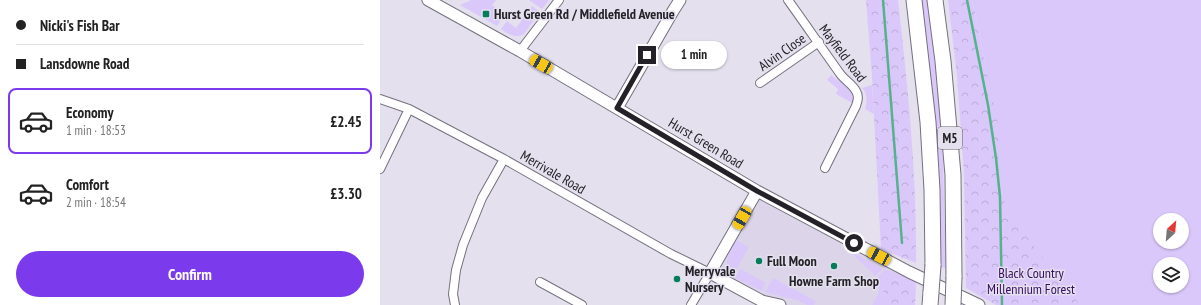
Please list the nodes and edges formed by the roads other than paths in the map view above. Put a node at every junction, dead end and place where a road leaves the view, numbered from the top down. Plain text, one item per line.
1 (428, 0) edge
2 (559, 0) edge
3 (680, 0) edge
4 (788, 0) edge
5 (914, 0) edge
6 (935, 0) edge
7 (819, 42) junction
8 (520, 51) junction
9 (760, 83) dead end
10 (380, 99) edge
11 (617, 108) junction
12 (409, 109) junction
13 (504, 159) junction
14 (826, 168) dead end
15 (380, 169) edge
16 (757, 191) junction
17 (710, 273) junction
18 (540, 282) dead end
19 (931, 299) edge
20 (976, 304) edge
21 (455, 305) edge
22 (582, 305) edge
23 (691, 305) edge
24 (780, 305) edge
25 (953, 305) edge

1 - 8 street, Hurst Green Road
2 - 8 street
3 - 11 street
4 - 7 street, Mayfield Road
5 - 19 highway, M5, bridge
6 - 25 highway, M5, bridge
7 - 9 street, Alvin Close
7 - 14 street, Mayfield Road
8 - 11 street, Hurst Green Road
10 - 12 street, Merrivale Road
11 - 16 street, Hurst Green Road
12 - 13 street, Merrivale Road
12 - 15 street
13 - 17 street, Merrivale Road
13 - 21 street
16 - 17 street
16 - 20 street, Hurst Green Road
17 - 23 street
17 - 24 street
18 - 22 street

